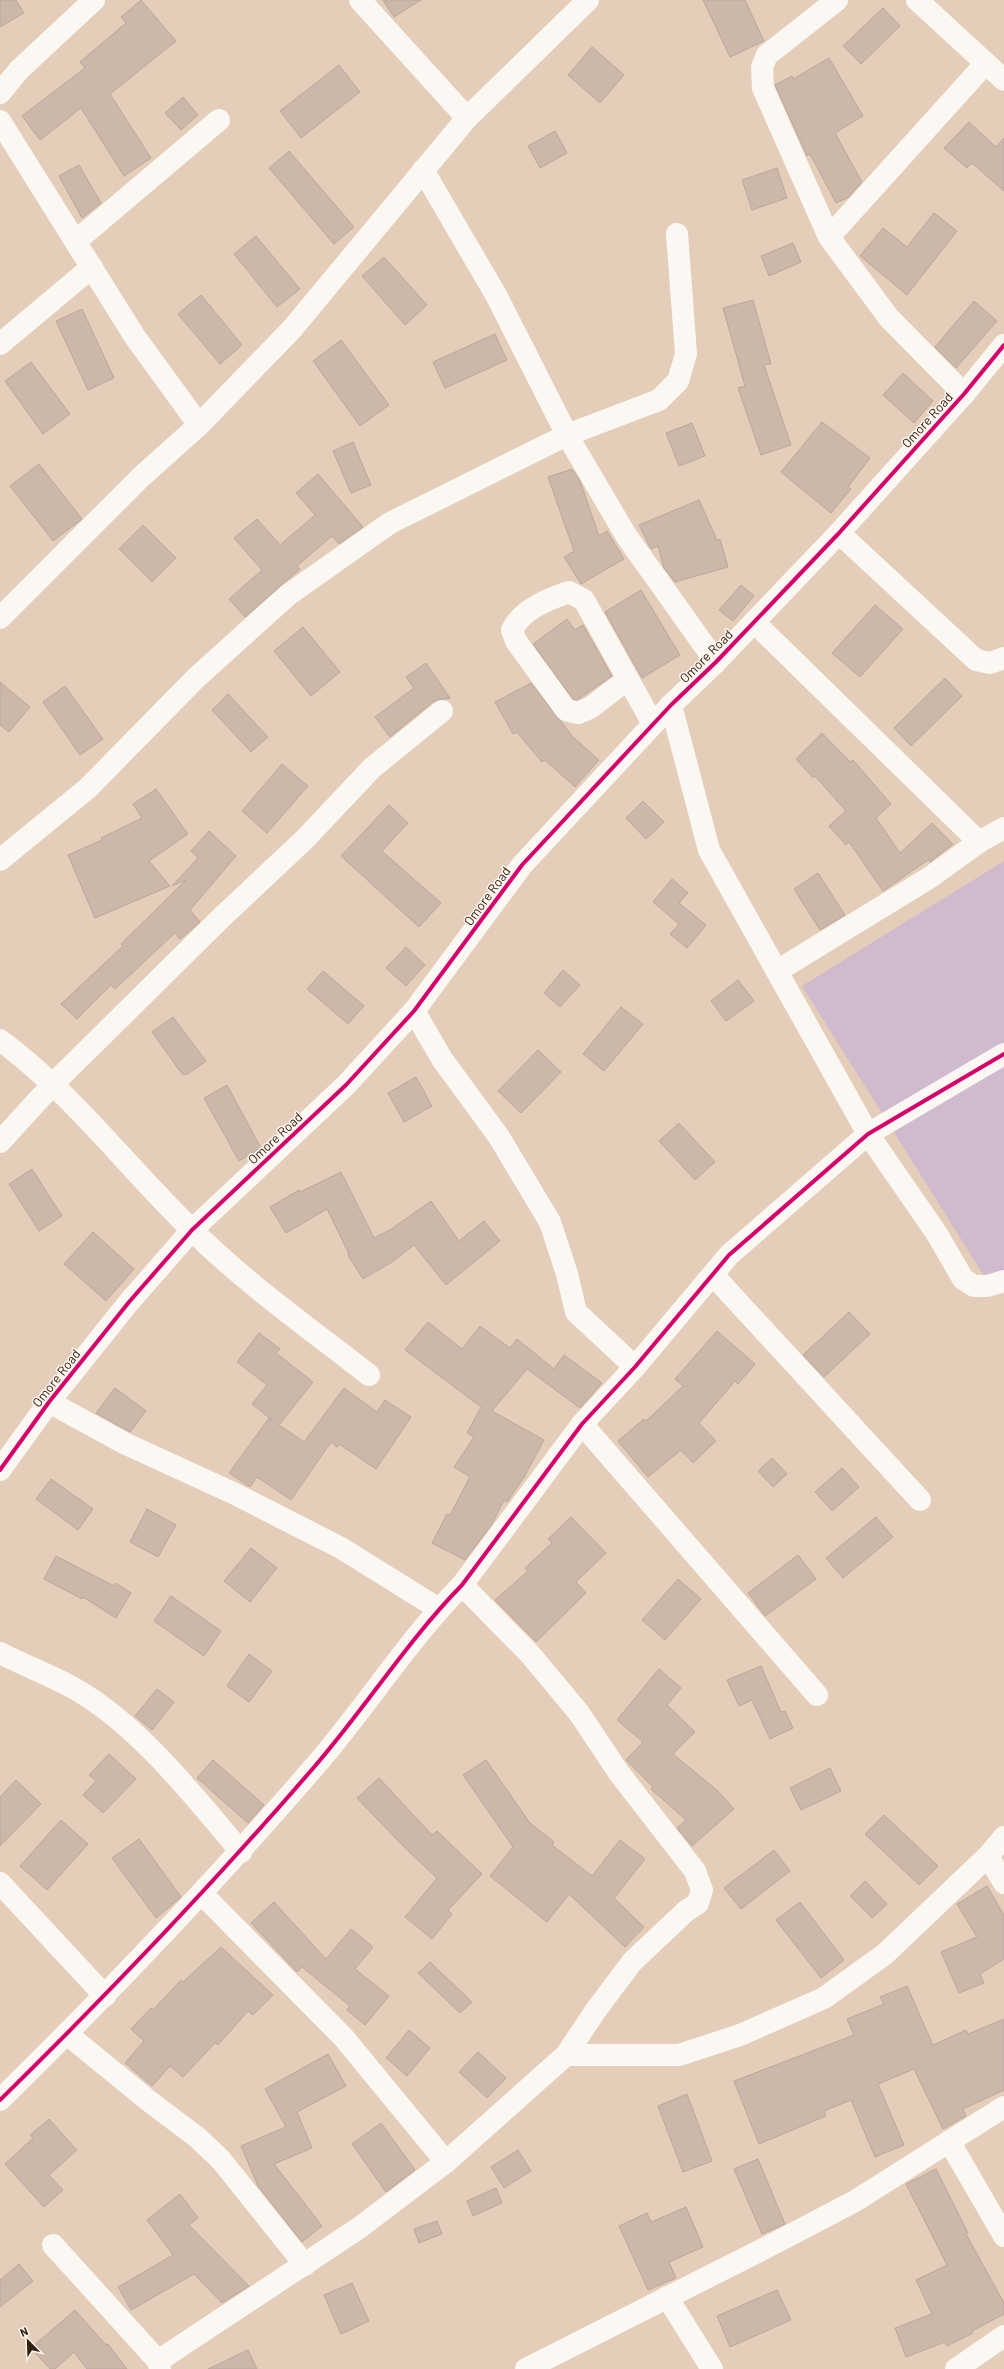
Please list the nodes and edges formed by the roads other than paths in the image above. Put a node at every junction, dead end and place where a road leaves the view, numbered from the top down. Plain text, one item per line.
1 (94, 0) edge
2 (360, 0) edge
3 (588, 0) edge
4 (837, 0) edge
5 (917, 0) edge
6 (809, 9) edge
7 (985, 64) junction
8 (1004, 80) edge
9 (0, 92) edge
10 (467, 118) junction
11 (219, 120) dead end
12 (0, 121) edge
13 (423, 170) junction
14 (676, 234) dead end
15 (829, 237) junction
16 (76, 241) junction
17 (92, 267) junction
18 (0, 344) edge
19 (1004, 345) edge
20 (964, 394) junction
21 (199, 425) junction
22 (567, 436) junction
23 (839, 533) junction
24 (0, 618) edge
25 (754, 622) junction
26 (1003, 659) edge
27 (716, 662) junction
28 (628, 679) junction
29 (671, 705) junction
30 (442, 711) dead end
31 (653, 724) junction
32 (1004, 828) edge
33 (979, 842) junction
34 (0, 860) edge
35 (777, 971) junction
36 (414, 1011) junction
37 (0, 1040) edge
38 (1004, 1054) edge
39 (52, 1085) junction
40 (868, 1134) junction
41 (0, 1142) edge
42 (192, 1230) junction
43 (713, 1275) junction
44 (1004, 1281) edge
45 (635, 1367) junction
46 (369, 1375) dead end
47 (49, 1402) junction
48 (582, 1424) junction
49 (0, 1470) edge
50 (920, 1500) dead end
51 (462, 1585) junction
52 (439, 1609) junction
53 (0, 1653) edge
54 (817, 1695) dead end
55 (1004, 1837) edge
56 (241, 1852) junction
57 (988, 1856) junction
58 (0, 1883) edge
59 (1004, 1883) edge
60 (202, 1894) junction
61 (105, 1996) junction
62 (67, 2034) junction
63 (566, 2055) junction
64 (0, 2100) edge
65 (1004, 2107) edge
66 (949, 2140) junction
67 (446, 2162) junction
68 (1004, 2236) edge
69 (53, 2245) dead end
70 (305, 2265) junction
71 (667, 2297) junction
72 (1004, 2336) edge
73 (159, 2365) edge
74 (526, 2369) edge
75 (712, 2369) edge
76 (956, 2369) edge

1 - 9 street
2 - 10 street
3 - 10 street
4 - 6 street
5 - 7 street
6 - 15 street
7 - 8 street
7 - 15 street
10 - 13 street
11 - 16 street
12 - 16 street
13 - 21 street
13 - 22 street
14 - 22 street
15 - 20 street
16 - 17 street
17 - 18 street
17 - 21 street
19 - 20 street, Omore Road
20 - 23 street, Omore Road
21 - 24 street
22 - 27 street
22 - 34 street
23 - 25 street, Omore Road
23 - 26 street
25 - 27 street, Omore Road
25 - 33 street
27 - 29 street, Omore Road
28 - 28 street
28 - 31 street
29 - 31 street, Omore Road
29 - 35 street
30 - 39 street
31 - 36 street, Omore Road
32 - 33 street
33 - 35 street
35 - 40 street
36 - 42 street, Omore Road
36 - 45 street
37 - 39 street
38 - 40 street
39 - 41 street
39 - 42 street
40 - 43 street
40 - 44 street
42 - 46 street
42 - 47 street, Omore Road
43 - 45 street
43 - 50 street
45 - 48 street
47 - 49 street, Omore Road
47 - 52 street
48 - 51 street
48 - 54 street
51 - 52 street
51 - 63 street
52 - 56 street
53 - 56 street
55 - 57 street
56 - 60 street
57 - 59 street
57 - 63 street
58 - 61 street
60 - 61 street
60 - 67 street
61 - 62 street
62 - 64 street
62 - 70 street
63 - 67 street
65 - 66 street
66 - 68 street
66 - 71 street
67 - 70 street
69 - 73 street
70 - 73 street
71 - 74 street
71 - 75 street
72 - 76 street

